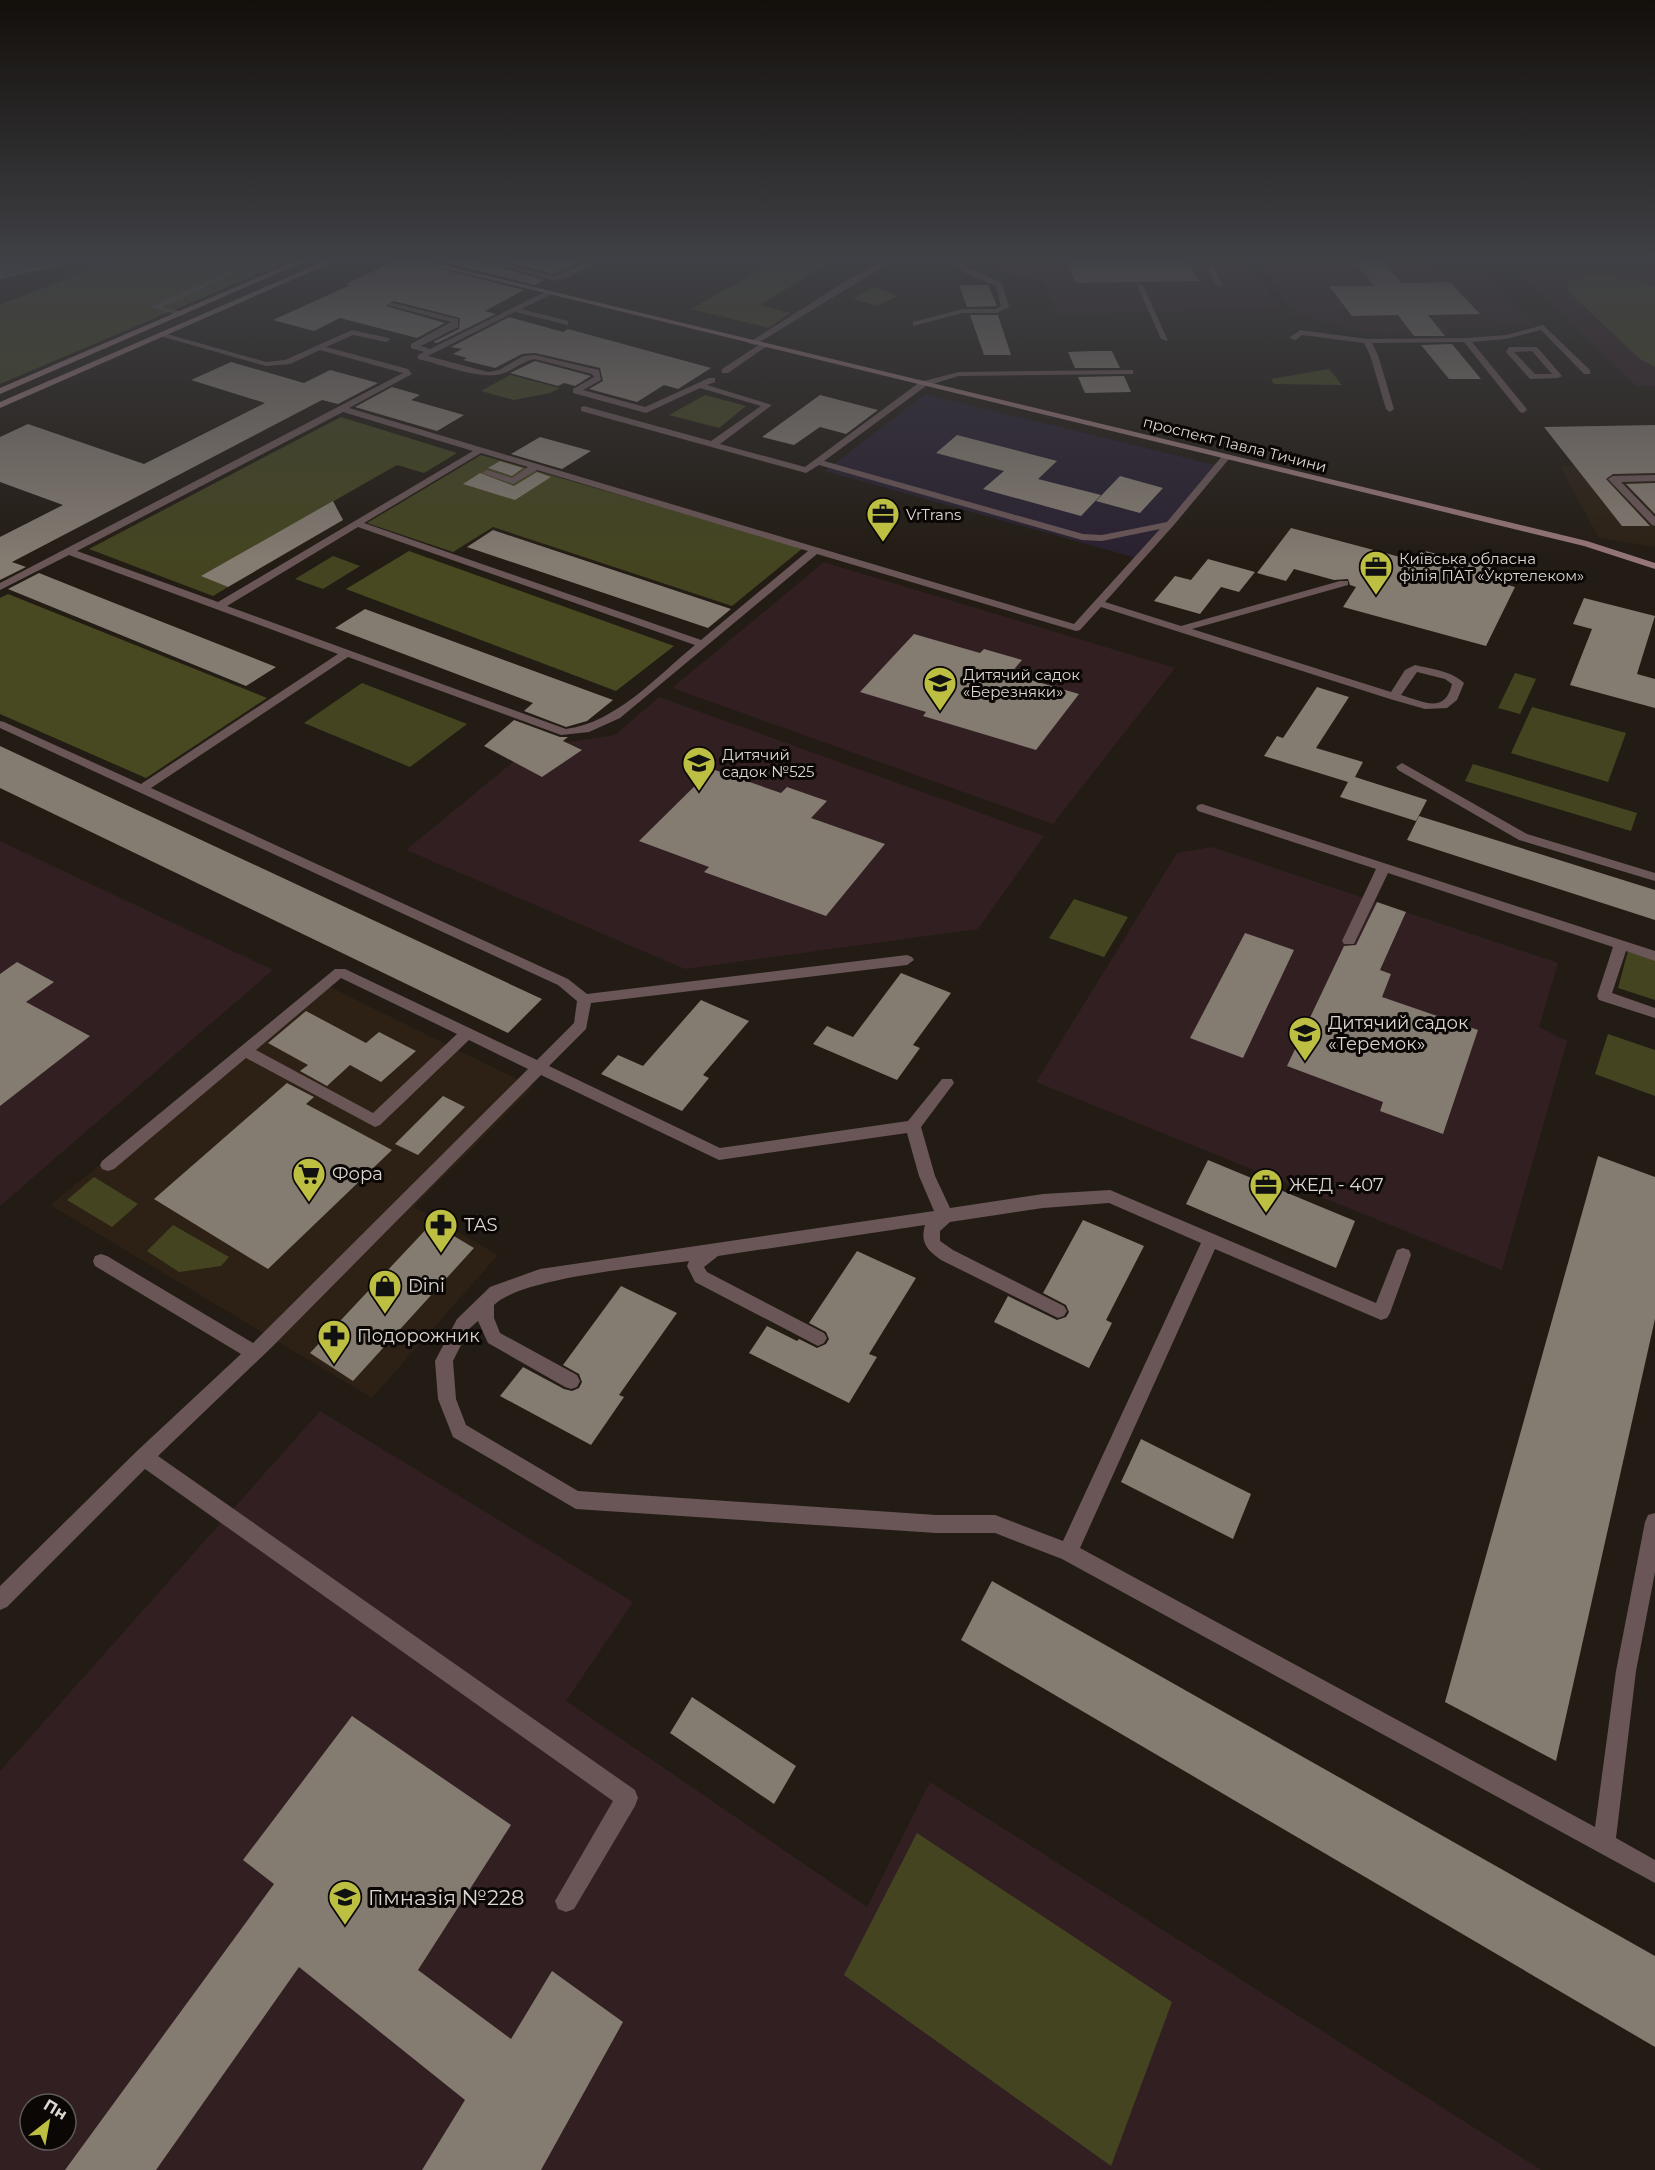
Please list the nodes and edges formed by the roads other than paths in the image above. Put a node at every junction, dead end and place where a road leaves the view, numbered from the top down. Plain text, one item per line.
1 (74, 359) edge
2 (105, 359) edge
3 (250, 359) edge
4 (293, 359) edge
5 (362, 359) edge
6 (430, 359) edge
7 (524, 359) edge
8 (544, 359) edge
9 (743, 359) edge
10 (819, 359) edge
11 (1375, 359) edge
12 (1482, 359) edge
13 (1517, 359) edge
14 (1543, 359) edge
15 (1575, 359) edge
16 (725, 371) dead end
17 (1130, 372) dead end
18 (1587, 372) dead end
19 (712, 380) dead end
20 (923, 384) junction
21 (701, 386) junction
22 (0, 391) edge
23 (0, 405) edge
24 (343, 409) junction
25 (584, 409) dead end
26 (1390, 409) dead end
27 (1523, 410) dead end
28 (712, 445) junction
29 (480, 450) junction
30 (1226, 457) junction
31 (818, 462) junction
32 (537, 466) junction
33 (487, 473) dead end
34 (1655, 478) edge
35 (1655, 523) edge
36 (357, 524) junction
37 (1170, 524) junction
38 (1603, 549) junction
39 (816, 550) junction
40 (68, 551) junction
41 (1655, 554) edge
42 (1655, 566) edge
43 (1344, 583) dead end
44 (0, 587) edge
45 (1099, 603) junction
46 (218, 607) junction
47 (1181, 629) junction
48 (703, 644) junction
49 (345, 654) junction
50 (1394, 697) junction
51 (0, 724) edge
52 (1402, 767) dead end
53 (142, 789) junction
54 (1202, 808) dead end
55 (1384, 867) junction
56 (1655, 877) edge
57 (1349, 941) dead end
58 (1621, 945) junction
59 (1655, 956) edge
60 (907, 960) dead end
61 (584, 999) junction
62 (1655, 1013) edge
63 (466, 1034) junction
64 (245, 1051) junction
65 (538, 1068) junction
66 (947, 1083) dead end
67 (913, 1125) junction
68 (108, 1165) dead end
69 (945, 1215) junction
70 (1211, 1240) junction
71 (714, 1250) junction
72 (1402, 1255) dead end
73 (101, 1261) dead end
74 (486, 1302) junction
75 (1058, 1311) dead end
76 (818, 1338) dead end
77 (254, 1353) junction
78 (572, 1381) dead end
79 (144, 1457) junction
80 (1655, 1522) edge
81 (1068, 1552) junction
82 (0, 1600) edge
83 (1604, 1844) junction
84 (1655, 1872) edge
85 (567, 1901) dead end

1 - 22 street
2 - 23 street
3 - 4 lane
5 - 24 lane
6 - 7 lane
8 - 21 lane
9 - 16 lane
10 - 20 street, проспект Павла Тичини
11 - 26 lane
12 - 27 lane
13 - 14 lane
15 - 18 lane
17 - 20 lane
19 - 21 lane
20 - 30 street, проспект Павла Тичини
20 - 31 lane
21 - 28 lane
24 - 29 lane
24 - 40 lane
25 - 28 lane
28 - 31 lane
29 - 32 lane
29 - 36 lane
30 - 37 lane
30 - 38 street, проспект Павла Тичини
31 - 37 lane
32 - 33 lane
32 - 39 lane
34 - 35 lane
36 - 46 lane
36 - 48 lane
37 - 45 lane
38 - 41 street, проспект Павла Тичини
38 - 42 street, проспект Павла Тичини
39 - 45 lane
39 - 48 lane
40 - 44 lane
40 - 46 lane
43 - 47 lane
45 - 47 lane
46 - 49 lane
47 - 50 lane
48 - 49 lane
49 - 53 lane
50 - 50 lane
51 - 53 lane
52 - 56 lane
53 - 61 lane
54 - 55 lane
55 - 57 lane
55 - 58 lane
58 - 59 lane
58 - 62 lane
60 - 61 lane
61 - 65 lane
63 - 64 lane
63 - 64 lane
63 - 65 lane
64 - 68 lane
65 - 67 lane
65 - 77 lane
66 - 67 lane
67 - 69 lane
69 - 70 lane
69 - 71 lane
69 - 75 lane
70 - 72 lane
70 - 81 lane
71 - 74 lane
71 - 76 lane
73 - 77 lane
74 - 78 lane
74 - 81 lane
77 - 79 lane
79 - 82 lane
79 - 85 lane
80 - 83 lane
81 - 83 lane
83 - 84 lane

